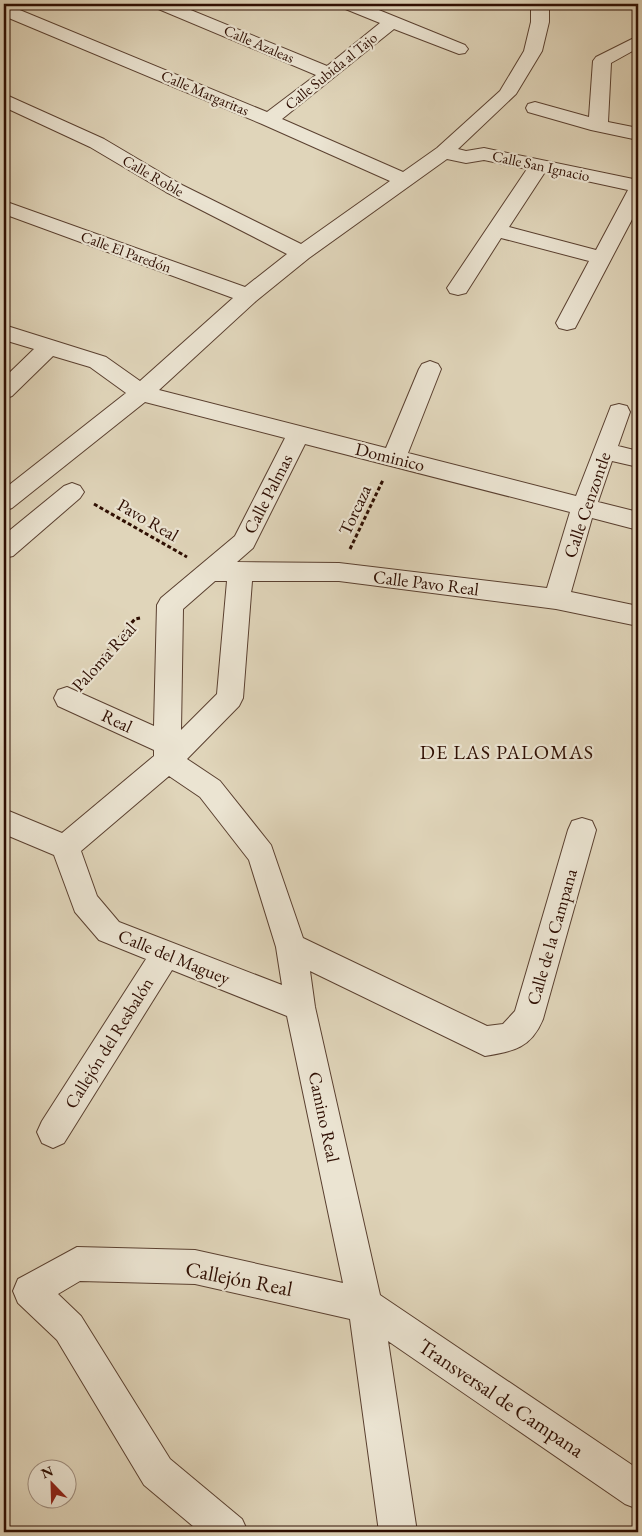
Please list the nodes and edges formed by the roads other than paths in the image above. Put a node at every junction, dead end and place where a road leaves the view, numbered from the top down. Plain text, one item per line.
1 (162, 4) edge
2 (349, 4) edge
3 (540, 4) edge
4 (4, 10) edge
5 (392, 22) junction
6 (638, 41) edge
7 (459, 49) dead end
8 (330, 74) junction
9 (4, 100) edge
10 (535, 108) dead end
11 (269, 120) junction
12 (598, 126) junction
13 (638, 134) edge
14 (444, 152) junction
15 (539, 166) junction
16 (405, 180) junction
17 (638, 186) edge
18 (638, 190) edge
19 (4, 207) edge
20 (495, 230) junction
21 (302, 253) junction
22 (602, 258) junction
23 (458, 288) dead end
24 (248, 296) junction
25 (566, 323) dead end
26 (4, 332) edge
27 (49, 347) junction
28 (430, 369) dead end
29 (4, 391) edge
30 (141, 393) junction
31 (619, 412) dead end
32 (299, 433) junction
33 (605, 451) junction
34 (394, 458) junction
35 (638, 459) edge
36 (72, 492) road end
37 (4, 502) edge
38 (584, 506) junction
39 (638, 521) edge
40 (4, 549) edge
41 (211, 571) junction
42 (240, 571) junction
43 (556, 599) junction
44 (638, 616) edge
45 (67, 698) road end
46 (167, 752) junction
47 (8, 828) edge
48 (582, 830) dead end
49 (65, 847) junction
50 (292, 947) junction
51 (166, 954) junction
52 (300, 1007) junction
53 (53, 1132) dead end
54 (365, 1305) junction
55 (638, 1491) edge
56 (229, 1532) edge
57 (398, 1532) edge

1 - 8 street, Calle Azaleas
2 - 5 street
3 - 14 street
4 - 11 street, Calle Margaritas
5 - 7 street
5 - 8 street, Calle Subida al Tajo
6 - 12 street
8 - 11 street, Calle Subida al Tajo
9 - 21 street, Calle Roble
10 - 12 street
11 - 16 street, Calle Margaritas
12 - 13 street
14 - 15 street, Calle San Ignacio
14 - 16 street
15 - 17 street, Calle San Ignacio
15 - 20 street
16 - 21 street
18 - 22 street
19 - 24 street, Calle El Paredón
20 - 22 street
20 - 23 street
21 - 24 street
22 - 25 street
24 - 30 street
26 - 27 street
27 - 29 street
27 - 30 street
28 - 34 street
30 - 32 street, Dominico
30 - 37 street
31 - 33 street, Calle Cenzontle
32 - 34 street, Dominico
32 - 41 street, Calle Palmas
33 - 35 street
33 - 38 street, Calle Cenzontle
34 - 38 street, Dominico
36 - 40 street
38 - 39 street, Dominico
38 - 43 street, Calle Cenzontle
41 - 42 street, Calle Pavo Real
41 - 46 street
42 - 43 street, Calle Pavo Real
42 - 46 street
43 - 44 street, Calle Pavo Real
45 - 46 street, Real
46 - 49 street
46 - 50 street, Camino Real
47 - 49 street
48 - 50 street, Calle de la Campana
49 - 51 street, Calle del Maguey
50 - 52 street, Camino Real
51 - 52 street, Calle del Maguey
51 - 53 street, Callejón del Resbalón
52 - 54 street, Camino Real
54 - 55 street, Transversal de Campana
54 - 56 street, Callejón Real
54 - 57 street, Camino Real

